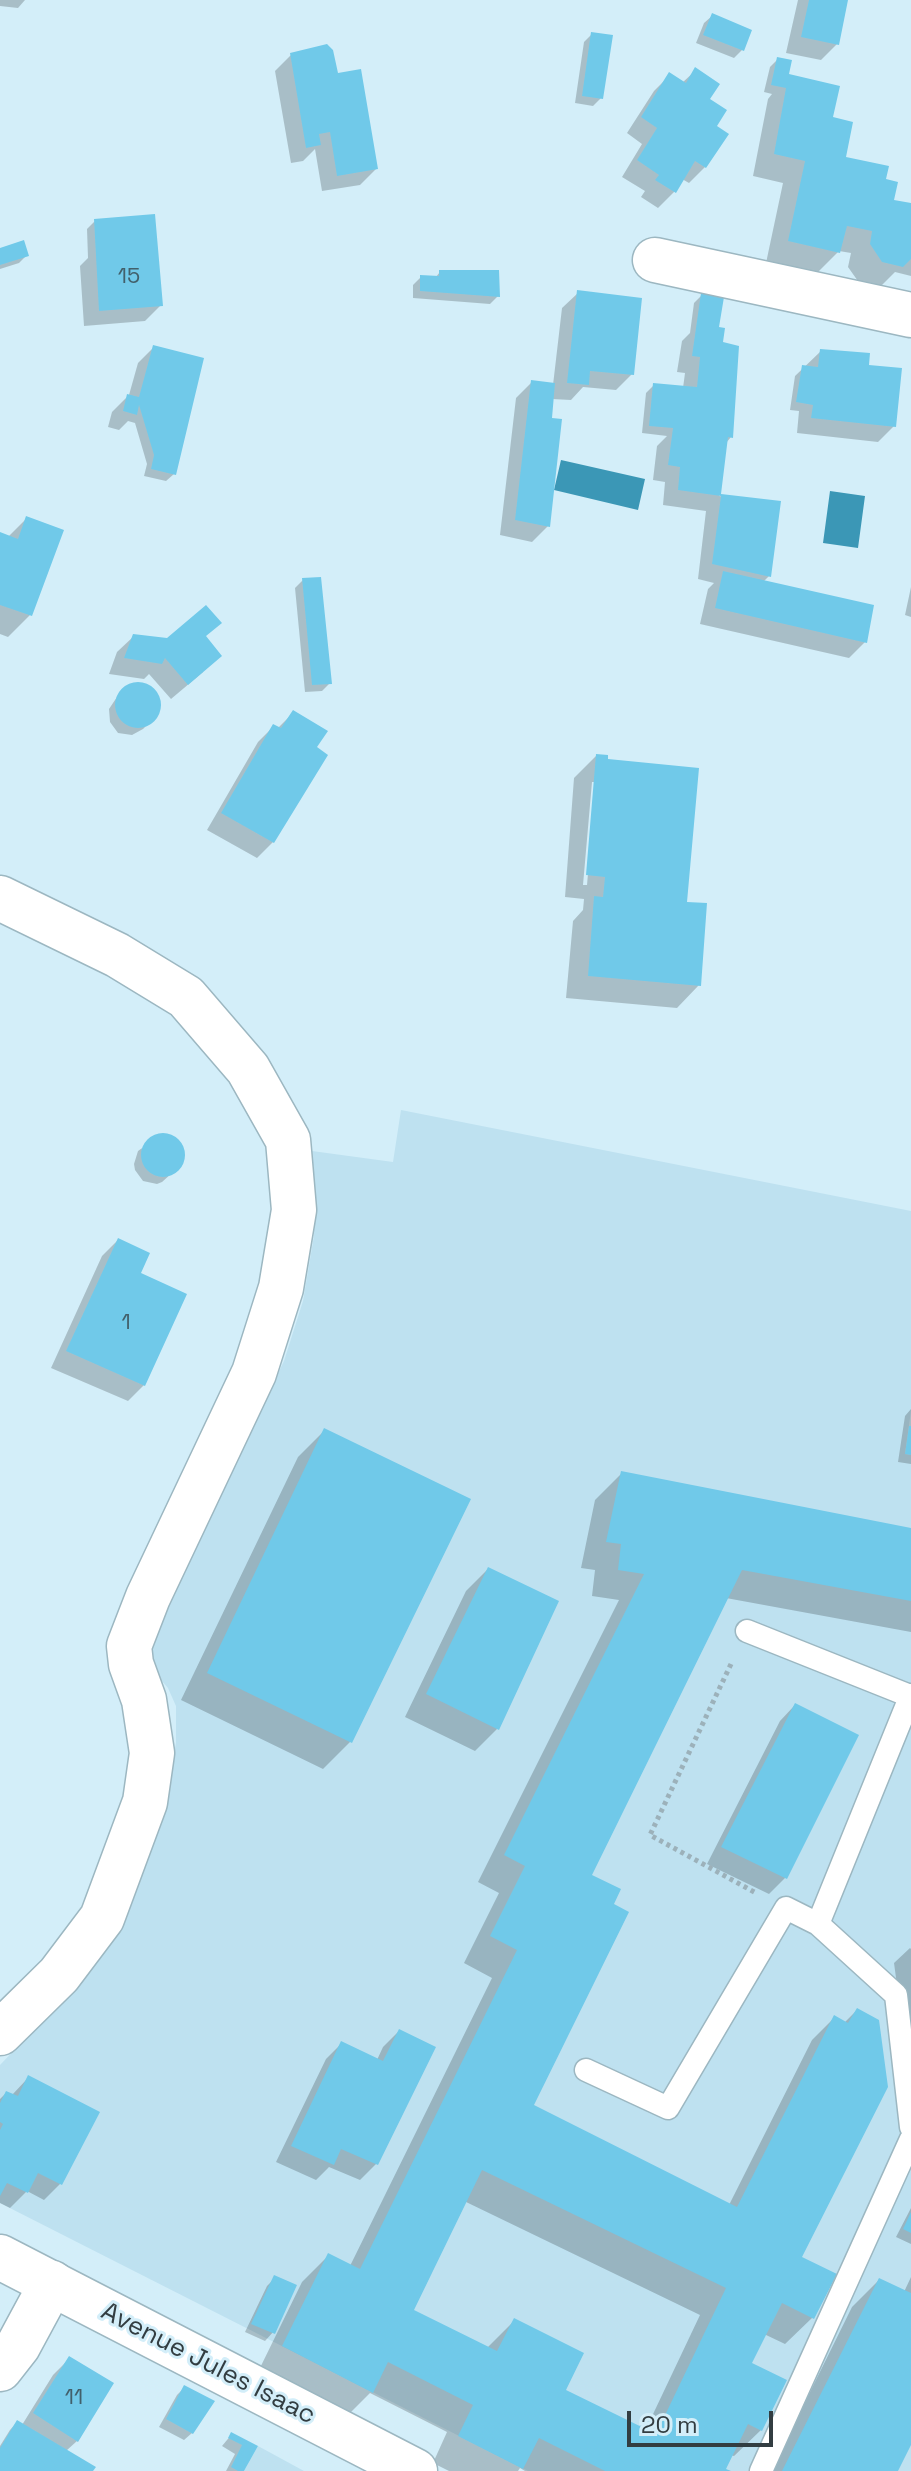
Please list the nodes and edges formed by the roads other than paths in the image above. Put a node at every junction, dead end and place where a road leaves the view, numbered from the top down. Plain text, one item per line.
1 (655, 260) dead end
2 (911, 315) edge
3 (0, 898) edge
4 (747, 1631) dead end
5 (911, 1696) edge
6 (818, 1924) junction
7 (0, 2033) edge
8 (586, 2070) dead end
9 (911, 2127) edge
10 (911, 2139) edge
11 (0, 2257) edge
12 (52, 2283) junction
13 (0, 2369) edge
14 (415, 2471) edge
15 (761, 2471) edge

1 - 2 street
3 - 7 street
4 - 5 lane
5 - 6 lane
6 - 8 lane
6 - 9 lane
10 - 15 lane
11 - 12 street, Avenue Jules Isaac
12 - 13 street
12 - 14 street, Avenue Jules Isaac

